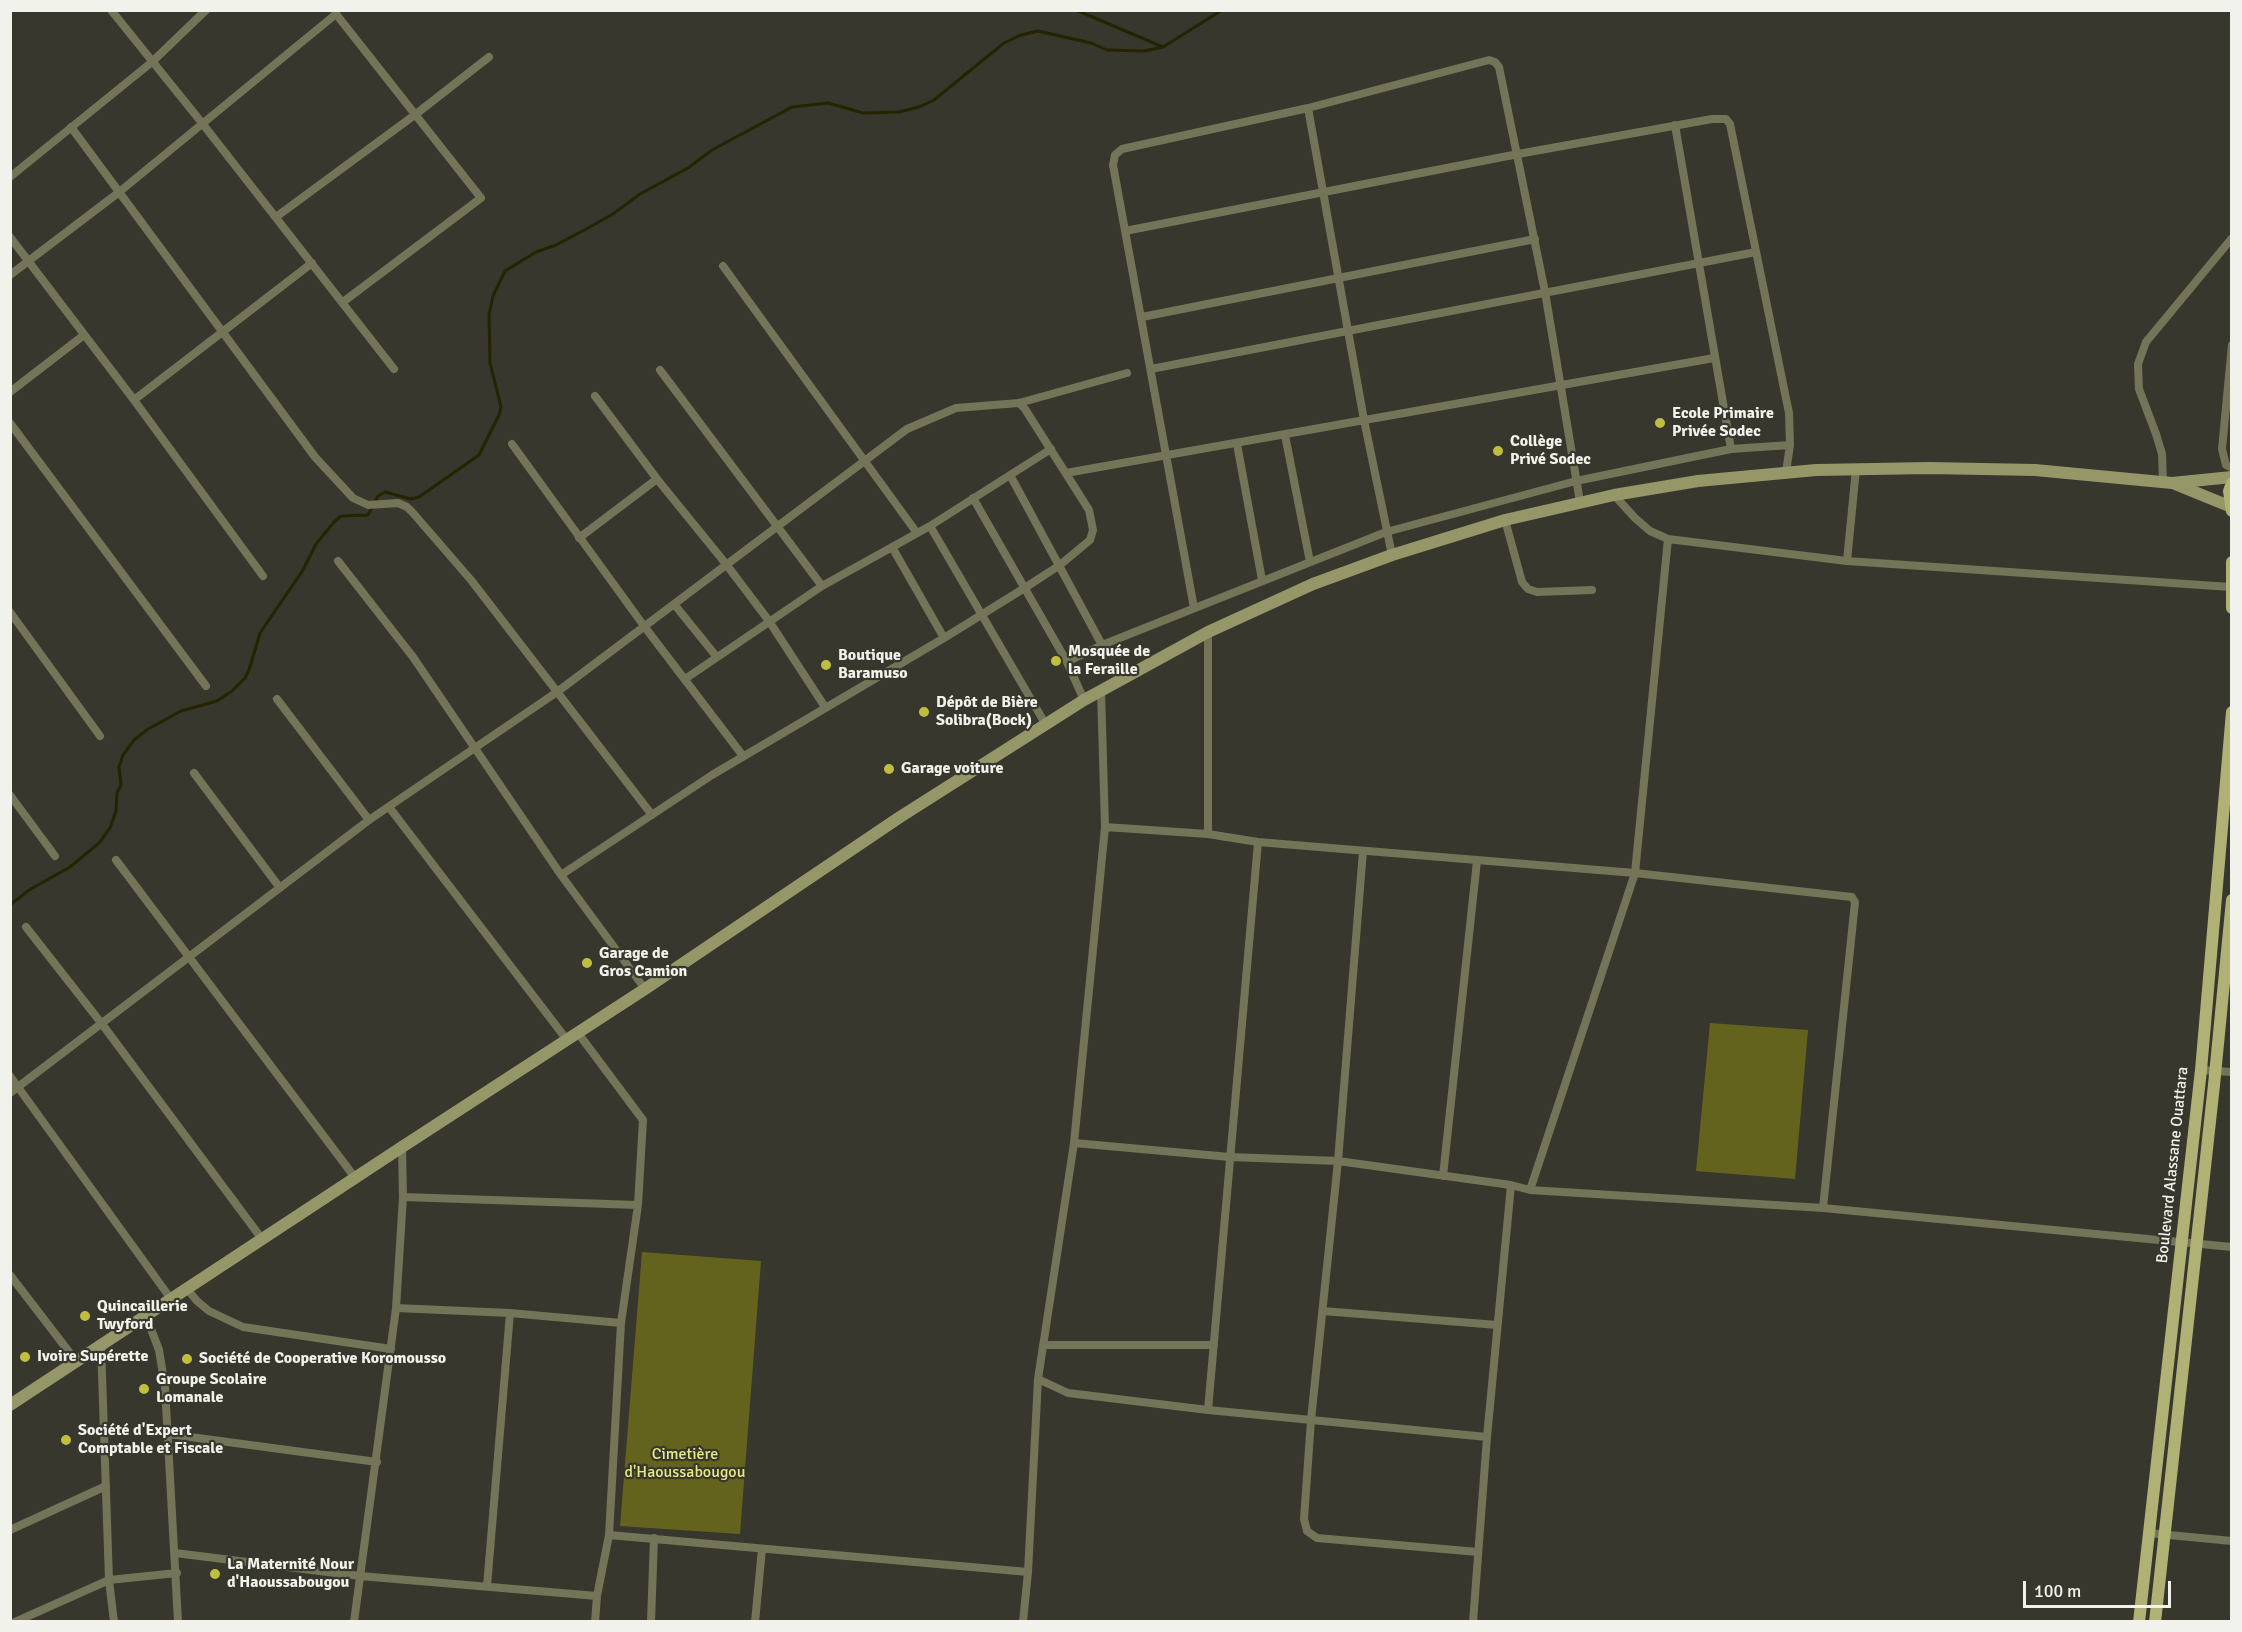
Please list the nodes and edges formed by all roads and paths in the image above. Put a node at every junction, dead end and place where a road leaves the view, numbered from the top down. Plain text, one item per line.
1 (111, 10) edge
2 (206, 10) edge
3 (489, 57) dead end
4 (152, 62) junction
5 (1308, 108) junction
6 (416, 114) junction
7 (202, 123) junction
8 (1675, 125) junction
9 (71, 127) junction
10 (1518, 154) junction
11 (10, 177) edge
12 (1322, 192) junction
13 (118, 193) junction
14 (276, 217) junction
15 (1125, 231) junction
16 (10, 237) edge
17 (2232, 238) edge
18 (1535, 240) junction
19 (1756, 252) junction
20 (28, 262) junction
21 (312, 263) junction
22 (1699, 263) junction
23 (723, 267) dead end
24 (10, 275) edge
25 (1338, 279) junction
26 (1545, 292) junction
27 (343, 302) junction
28 (1142, 317) junction
29 (1348, 330) junction
30 (223, 331) junction
31 (84, 335) junction
32 (2232, 345) edge
33 (1714, 358) junction
34 (394, 369) dead end
35 (1151, 369) junction
36 (660, 370) dead end
37 (1127, 373) dead end
38 (1562, 386) junction
39 (10, 392) edge
40 (596, 396) dead end
41 (134, 400) junction
42 (1019, 403) junction
43 (1364, 420) junction
44 (10, 423) edge
45 (1285, 435) junction
46 (512, 444) dead end
47 (1237, 444) junction
48 (1791, 445) junction
49 (1051, 449) junction
50 (1731, 449) junction
51 (1168, 456) junction
52 (863, 460) junction
53 (2232, 468) edge
54 (1856, 469) junction
55 (1786, 472) junction
56 (1066, 474) junction
57 (1010, 475) junction
58 (2232, 477) edge
59 (657, 479) junction
60 (1576, 481) junction
61 (2167, 482) junction
62 (2232, 483) edge
63 (1614, 495) junction
64 (973, 498) junction
65 (1580, 502) junction
66 (2230, 509) edge
67 (1506, 520) junction
68 (778, 525) junction
69 (930, 526) junction
70 (1386, 532) junction
71 (917, 533) junction
72 (579, 538) junction
73 (1668, 539) junction
74 (892, 547) junction
75 (1392, 555) junction
76 (338, 561) dead end
77 (1847, 561) junction
78 (1311, 562) junction
79 (2232, 562) edge
80 (726, 564) junction
81 (1060, 565) junction
82 (263, 576) dead end
83 (1262, 580) junction
84 (822, 586) junction
85 (2231, 587) edge
86 (1023, 589) junction
87 (1592, 590) dead end
88 (674, 604) junction
89 (1194, 608) junction
90 (2232, 608) edge
91 (10, 612) edge
92 (982, 614) junction
93 (769, 621) junction
94 (644, 626) junction
95 (1208, 632) junction
96 (944, 638) junction
97 (1102, 645) junction
98 (716, 656) junction
99 (1067, 662) junction
100 (685, 678) junction
101 (206, 686) dead end
102 (1101, 690) junction
103 (557, 692) junction
104 (277, 699) dead end
105 (1084, 700) junction
106 (825, 707) junction
107 (2232, 712) edge
108 (1046, 725) junction
109 (100, 736) dead end
110 (474, 749) junction
111 (743, 756) junction
112 (194, 773) dead end
113 (10, 795) edge
114 (389, 807) junction
115 (652, 815) junction
116 (369, 820) junction
117 (1105, 827) junction
118 (1208, 834) junction
119 (1258, 842) junction
120 (1363, 851) junction
121 (55, 856) dead end
122 (116, 860) dead end
123 (1477, 861) junction
124 (1635, 873) junction
125 (561, 875) junction
126 (280, 888) junction
127 (2215, 900) junction
128 (2232, 901) edge
129 (26, 927) dead end
130 (189, 958) junction
131 (645, 989) junction
132 (2227, 1005) edge
133 (102, 1024) junction
134 (573, 1036) junction
135 (2201, 1070) junction
136 (2215, 1071) junction
137 (2232, 1072) edge
138 (10, 1076) edge
139 (19, 1086) junction
140 (10, 1093) edge
141 (1074, 1143) junction
142 (402, 1147) junction
143 (1230, 1157) junction
144 (1338, 1161) junction
145 (1443, 1176) junction
146 (356, 1179) junction
147 (1511, 1185) junction
148 (1530, 1190) junction
149 (403, 1197) junction
150 (638, 1205) junction
151 (1823, 1208) junction
152 (262, 1239) junction
153 (2181, 1243) junction
154 (2197, 1244) junction
155 (2232, 1248) edge
156 (10, 1275) edge
157 (187, 1288) junction
158 (171, 1299) junction
159 (396, 1308) junction
160 (1323, 1311) junction
161 (510, 1313) junction
162 (146, 1316) junction
163 (621, 1323) junction
164 (1497, 1325) junction
165 (101, 1345) junction
166 (1043, 1345) junction
167 (1214, 1345) junction
168 (391, 1349) junction
169 (76, 1361) junction
170 (1038, 1379) junction
171 (10, 1405) edge
172 (1208, 1410) junction
173 (1311, 1420) junction
174 (168, 1434) junction
175 (1487, 1437) junction
176 (377, 1462) junction
177 (106, 1486) junction
178 (10, 1530) edge
179 (2148, 1533) junction
180 (2164, 1534) junction
181 (609, 1536) junction
182 (654, 1538) junction
183 (2232, 1541) edge
184 (762, 1549) junction
185 (1478, 1552) junction
186 (175, 1553) junction
187 (1028, 1572) junction
188 (177, 1573) junction
189 (360, 1576) junction
190 (110, 1580) junction
191 (487, 1586) junction
192 (597, 1596) junction
193 (15, 1622) edge
194 (114, 1622) edge
195 (178, 1622) edge
196 (354, 1622) edge
197 (595, 1622) edge
198 (651, 1622) edge
199 (755, 1622) edge
200 (1023, 1622) edge
201 (1473, 1622) edge
202 (2139, 1622) edge
203 (2155, 1622) edge

1 - 4 street
2 - 4 street
3 - 6 street
4 - 7 street
4 - 9 street
5 - 10 street
5 - 12 street
5 - 15 street
6 - 7 street
6 - 14 street
6 - 27 street
7 - 13 street
7 - 14 street
8 - 10 street
8 - 19 street
8 - 22 street
9 - 11 street
9 - 13 street
10 - 12 street
10 - 18 street
12 - 15 street
12 - 25 street
13 - 20 street
13 - 30 street
14 - 21 street
15 - 28 street
16 - 20 street
17 - 61 street
18 - 25 street
18 - 26 street
19 - 22 street
19 - 48 street
20 - 24 street
20 - 31 street
21 - 27 street
21 - 30 street
22 - 26 street
22 - 33 street
23 - 52 street
25 - 28 street
25 - 29 street
26 - 29 street
26 - 38 street
27 - 34 street
28 - 35 street
29 - 35 street
29 - 43 street
30 - 41 street
30 - 103 street
31 - 39 street
31 - 41 street
32 - 53 street
33 - 38 street
33 - 50 street
35 - 51 street
36 - 68 street
37 - 42 street
38 - 43 street
38 - 60 street
40 - 59 street
41 - 82 street
42 - 49 street
42 - 52 street
43 - 45 street
43 - 70 street
44 - 101 street
45 - 47 street
45 - 78 street
46 - 72 street
47 - 51 street
47 - 83 street
48 - 50 street
48 - 55 street
49 - 56 street
49 - 57 street
50 - 60 street
51 - 56 street
51 - 89 street
52 - 68 street
52 - 71 street
54 - 55 street
54 - 61 street
54 - 77 street
55 - 63 street
56 - 81 street
57 - 64 street
57 - 81 street
58 - 61 street
59 - 72 street
59 - 80 street
60 - 65 street
60 - 70 street
61 - 66 street
62 - 66 main road
63 - 65 street
63 - 73 street
64 - 69 street
64 - 86 street
65 - 67 street
67 - 75 street
67 - 87 street
68 - 80 street
68 - 84 street
69 - 71 street
69 - 92 street
70 - 75 street
70 - 78 street
71 - 74 street
72 - 94 street
73 - 77 street
73 - 124 street
74 - 84 street
74 - 96 street
75 - 95 street
76 - 110 street
77 - 85 street
78 - 83 street
79 - 85 main road
80 - 88 street
80 - 93 street
81 - 86 street
81 - 97 street
83 - 89 street
84 - 93 street
85 - 90 main road
86 - 92 street
86 - 99 street
88 - 94 street
88 - 98 street
89 - 97 street
91 - 109 street
92 - 96 street
92 - 108 street
93 - 98 street
93 - 106 street
94 - 100 street
94 - 103 street
95 - 102 street
95 - 118 street
96 - 106 street
97 - 99 street
98 - 100 street
99 - 105 street
100 - 111 street
102 - 105 street
102 - 117 street
103 - 110 street
103 - 115 street
104 - 116 street
105 - 108 street
106 - 111 street
107 - 127 main road, Boulevard Alassane Ouattara
108 - 131 street
110 - 114 street
110 - 125 street
111 - 115 street
112 - 126 street
113 - 121 street
114 - 116 street
114 - 134 street
115 - 125 street
116 - 126 street
117 - 118 street
117 - 141 street
118 - 119 street
119 - 120 street
119 - 143 street
120 - 123 street
120 - 144 street
122 - 130 street
123 - 124 street
123 - 145 street
124 - 148 street
124 - 151 street
125 - 131 street
126 - 130 street
127 - 128 street
127 - 135 main road, Boulevard Alassane Ouattara
128 - 132 main road, Boulevard Alassane Ouattara
129 - 133 street
130 - 133 street
130 - 146 street
131 - 134 street
132 - 136 main road, Boulevard Alassane Ouattara
133 - 139 street
133 - 152 street
134 - 142 street
134 - 150 street
135 - 136 street
135 - 153 main road, Boulevard Alassane Ouattara
136 - 137 street
136 - 154 main road, Boulevard Alassane Ouattara
138 - 139 street
139 - 140 street
139 - 158 street
141 - 143 street
141 - 166 street
142 - 146 street
142 - 149 street
143 - 144 street
143 - 167 street
144 - 145 street
144 - 160 street
145 - 147 street
146 - 152 street
147 - 148 street
147 - 164 street
148 - 151 street
149 - 150 street
149 - 159 street
150 - 163 street
151 - 153 street
152 - 157 street
153 - 154 street
153 - 179 main road, Boulevard Alassane Ouattara
154 - 155 street
154 - 180 main road, Boulevard Alassane Ouattara
156 - 169 street
157 - 158 street
157 - 168 street
158 - 162 street
159 - 161 street
159 - 168 street
160 - 164 street
160 - 173 street
161 - 163 street
161 - 191 street
162 - 165 street
162 - 174 street
163 - 181 street
164 - 175 street
165 - 169 street
165 - 177 street
166 - 167 street
166 - 170 street
167 - 172 street
168 - 176 street
169 - 171 street
170 - 172 street
170 - 187 street
172 - 173 street
173 - 175 street
173 - 185 street
174 - 176 street
174 - 186 street
175 - 185 street
176 - 189 street
177 - 178 street
177 - 190 street
179 - 180 street
179 - 202 main road, Boulevard Alassane Ouattara
180 - 183 street
180 - 203 main road, Boulevard Alassane Ouattara
181 - 182 street
181 - 192 street
182 - 184 street
182 - 198 street
184 - 187 street
184 - 199 street
185 - 201 street
186 - 188 street
186 - 189 street
187 - 200 street
188 - 190 street
188 - 195 street
189 - 191 street
189 - 196 street
190 - 193 street
190 - 194 street
191 - 192 street
192 - 197 street

